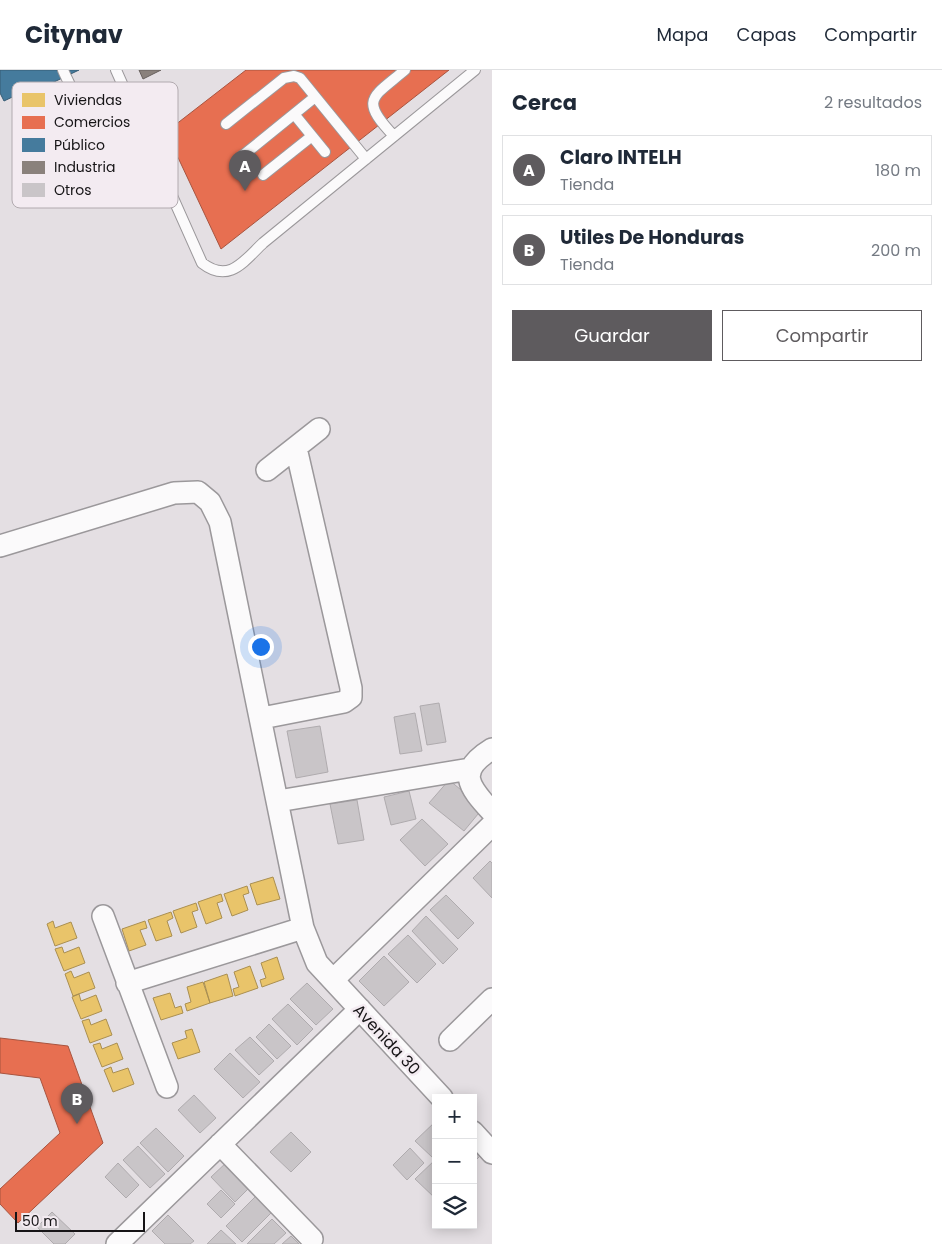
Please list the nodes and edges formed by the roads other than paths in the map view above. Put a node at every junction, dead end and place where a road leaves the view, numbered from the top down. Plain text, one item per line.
1 (62, 70) edge
2 (116, 70) edge
3 (405, 70) edge
4 (475, 70) edge
5 (67, 82) edge
6 (121, 82) edge
7 (315, 97) junction
8 (294, 114) junction
9 (226, 124) dead end
10 (312, 136) junction
11 (394, 136) junction
12 (325, 152) dead end
13 (241, 158) dead end
14 (366, 159) junction
15 (263, 175) dead end
16 (177, 208) edge
17 (319, 429) dead end
18 (296, 448) junction
19 (267, 470) dead end
20 (0, 546) edge
21 (262, 718) junction
22 (492, 749) edge
23 (470, 769) junction
24 (278, 801) junction
25 (492, 812) edge
26 (492, 825) edge
27 (103, 916) dead end
28 (303, 928) junction
29 (333, 980) junction
30 (128, 983) junction
31 (492, 999) edge
32 (360, 1009) junction
33 (450, 1040) dead end
34 (167, 1087) dead end
35 (438, 1094) edge
36 (477, 1136) edge
37 (220, 1144) junction
38 (492, 1153) edge
39 (312, 1239) dead end
40 (117, 1244) edge

1 - 5 lane
2 - 6 lane
3 - 11 lane
4 - 11 lane
7 - 8 lane
7 - 9 lane
7 - 14 lane
8 - 10 lane
8 - 13 lane
10 - 12 lane
10 - 15 lane
11 - 14 lane
14 - 16 lane
17 - 18 street
18 - 19 street
18 - 21 street
20 - 21 street, Avenida 30
21 - 24 street, Avenida 30
22 - 23 street
23 - 24 street
23 - 25 street
24 - 28 street, Avenida 30
26 - 29 street
27 - 30 street
28 - 29 street, Avenida 30
28 - 30 street
29 - 32 street, Avenida 30
30 - 34 street
31 - 33 street
32 - 35 street, Avenida 30
32 - 37 street
36 - 38 street
37 - 39 street
37 - 40 street

